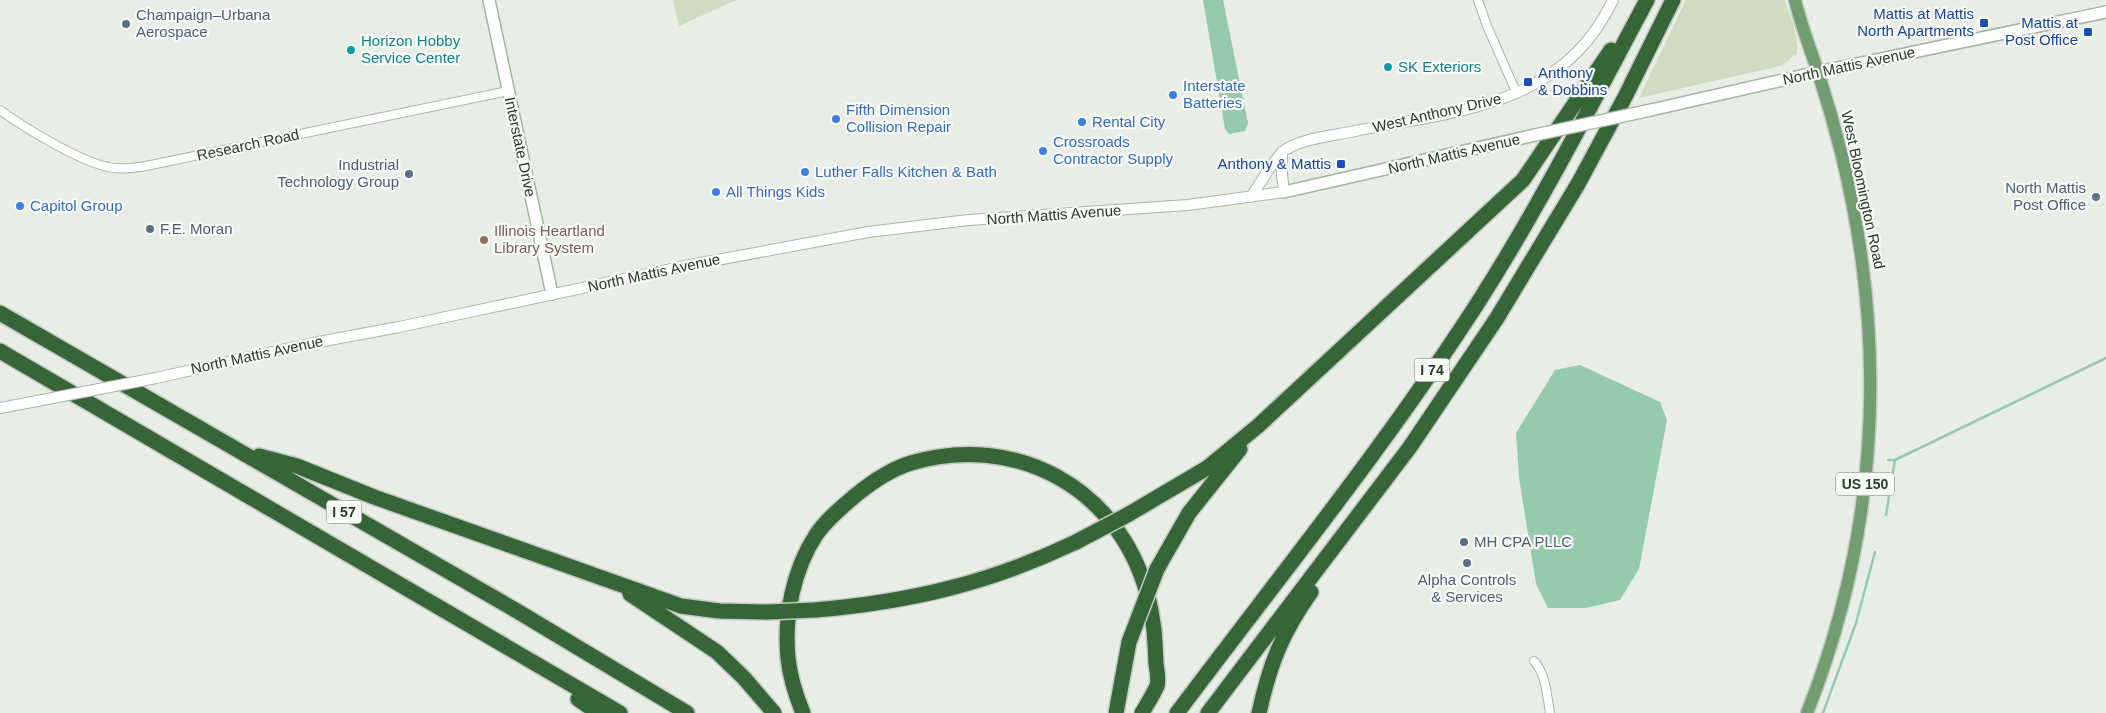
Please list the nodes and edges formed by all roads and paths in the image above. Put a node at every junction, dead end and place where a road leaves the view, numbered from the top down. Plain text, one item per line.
1 (489, 0) edge
2 (1478, 0) edge
3 (1613, 0) edge
4 (1646, 0) edge
5 (1673, 0) edge
6 (1795, 0) edge
7 (2106, 12) edge
8 (1818, 72) junction
9 (508, 91) junction
10 (1517, 94) junction
11 (0, 110) edge
12 (1282, 152) junction
13 (1284, 192) junction
14 (1251, 197) junction
15 (552, 294) junction
16 (0, 313) edge
17 (0, 351) edge
18 (0, 408) edge
19 (1258, 426) junction
20 (241, 452) junction
21 (1382, 484) junction
22 (610, 581) junction
23 (486, 636) junction
24 (1534, 661) dead end
25 (598, 713) edge
26 (620, 713) edge
27 (687, 713) edge
28 (774, 713) edge
29 (803, 713) edge
30 (1116, 713) edge
31 (1142, 713) edge
32 (1177, 713) edge
33 (1208, 713) edge
34 (1259, 713) edge
35 (1550, 713) edge
36 (1807, 713) edge

1 - 9 main road, Interstate Drive
2 - 10 street
3 - 10 street, West Anthony Drive
4 - 19 highway
4 - 32 highway, I 74
5 - 21 highway, I 74
6 - 8 main road, West Bloomington Road / US 150
7 - 8 main road, North Mattis Avenue
8 - 13 main road, North Mattis Avenue, bridge
8 - 36 main road, West Bloomington Road / US 150
9 - 11 street, Research Road
9 - 15 main road, Interstate Drive
10 - 12 street, West Anthony Drive
12 - 13 street
12 - 14 street, West Anthony Drive
13 - 14 street, North Mattis Avenue
14 - 15 street, North Mattis Avenue
15 - 18 street, North Mattis Avenue, bridge
16 - 20 highway, I 57
17 - 23 highway, I 57
19 - 22 highway, bridge
19 - 30 highway, bridge
20 - 22 highway
20 - 27 highway, I 57
21 - 33 highway, I 74
21 - 34 highway
22 - 28 highway
23 - 25 highway
23 - 26 highway, I 57
24 - 35 street
29 - 31 highway

